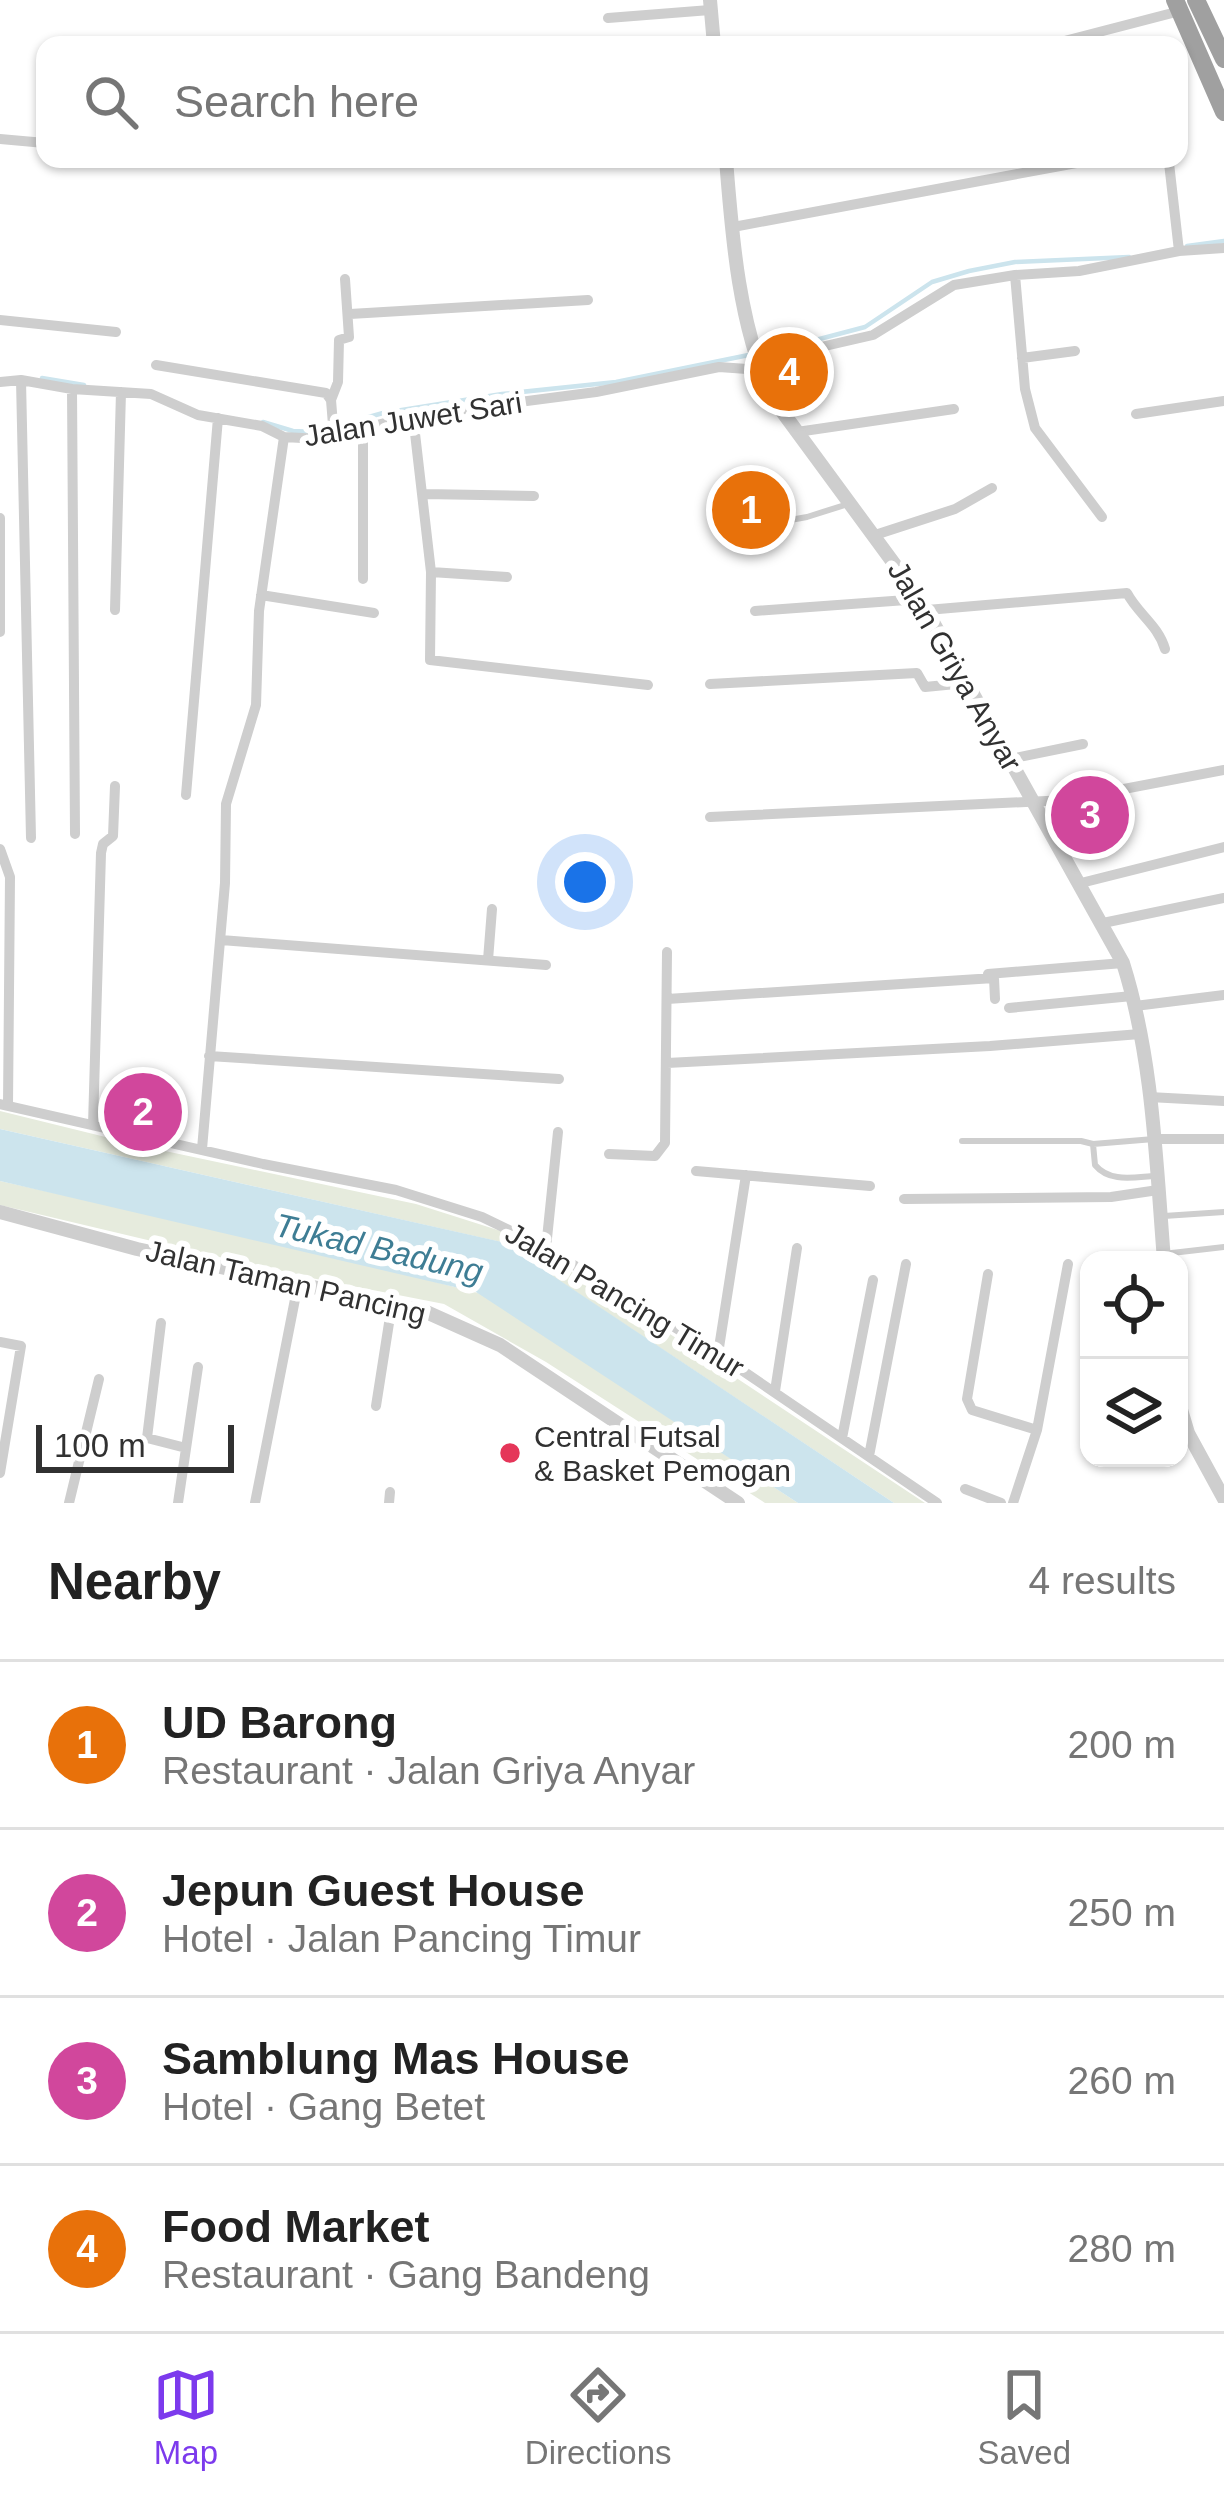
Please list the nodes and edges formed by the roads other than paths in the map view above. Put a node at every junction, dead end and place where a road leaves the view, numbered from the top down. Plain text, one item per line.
1 (1184, 4) edge
2 (710, 5) edge
3 (608, 18) dead end
4 (713, 36) edge
5 (1079, 36) edge
6 (1224, 59) edge
7 (1224, 112) edge
8 (0, 140) edge
9 (36, 142) edge
10 (726, 168) edge
11 (1050, 168) edge
12 (1170, 168) edge
13 (733, 227) junction
14 (1224, 248) edge
15 (1180, 251) junction
16 (1015, 275) junction
17 (345, 279) dead end
18 (588, 300) dead end
19 (350, 314) junction
20 (0, 320) edge
21 (116, 332) dead end
22 (1075, 351) dead end
23 (1022, 358) junction
24 (156, 365) dead end
25 (761, 368) junction
26 (21, 380) junction
27 (0, 382) edge
28 (72, 389) junction
29 (121, 392) junction
30 (332, 400) junction
31 (1224, 401) edge
32 (954, 409) dead end
33 (1136, 414) dead end
34 (413, 416) junction
35 (218, 418) junction
36 (363, 427) junction
37 (797, 432) junction
38 (284, 437) junction
39 (334, 437) junction
40 (992, 488) dead end
41 (424, 494) junction
42 (534, 496) dead end
43 (851, 502) junction
44 (1102, 517) dead end
45 (0, 518) edge
46 (768, 524) dead end
47 (875, 535) junction
48 (0, 568) edge
49 (431, 572) junction
50 (507, 577) dead end
51 (363, 579) dead end
52 (261, 595) junction
53 (923, 604) junction
54 (115, 610) dead end
55 (755, 611) dead end
56 (374, 613) dead end
57 (0, 615) edge
58 (0, 632) edge
59 (1165, 649) dead end
60 (966, 682) junction
61 (648, 685) dead end
62 (710, 685) dead end
63 (1083, 744) dead end
64 (1010, 759) junction
65 (1224, 770) edge
66 (115, 786) dead end
67 (186, 795) dead end
68 (1033, 802) junction
69 (710, 818) dead end
70 (75, 834) dead end
71 (31, 838) dead end
72 (1224, 847) edge
73 (0, 849) edge
74 (1081, 883) junction
75 (1224, 898) edge
76 (492, 910) dead end
77 (1103, 923) junction
78 (220, 940) junction
79 (668, 952) dead end
80 (488, 960) junction
81 (1123, 964) junction
82 (546, 965) dead end
83 (936, 977) dead end
84 (1224, 995) edge
85 (667, 999) junction
86 (995, 999) dead end
87 (1133, 1001) junction
88 (1010, 1008) dead end
89 (1140, 1034) junction
90 (209, 1056) junction
91 (667, 1063) junction
92 (559, 1079) dead end
93 (1149, 1097) junction
94 (1224, 1101) edge
95 (4, 1105) edge
96 (93, 1125) junction
97 (557, 1132) dead end
98 (1154, 1139) junction
99 (1224, 1139) edge
100 (962, 1141) dead end
101 (1094, 1144) junction
102 (202, 1148) junction
103 (608, 1154) dead end
104 (696, 1171) dead end
105 (746, 1175) junction
106 (1157, 1183) junction
107 (870, 1186) dead end
108 (904, 1199) dead end
109 (0, 1212) edge
110 (1224, 1212) edge
111 (1160, 1216) junction
112 (1224, 1247) edge
113 (546, 1248) junction
114 (796, 1248) dead end
115 (1163, 1251) edge
116 (1188, 1253) edge
117 (906, 1264) dead end
118 (1068, 1264) dead end
119 (988, 1274) dead end
120 (873, 1280) dead end
121 (298, 1284) junction
122 (392, 1304) junction
123 (161, 1322) dead end
124 (0, 1342) edge
125 (718, 1354) junction
126 (198, 1367) dead end
127 (99, 1379) dead end
128 (775, 1391) junction
129 (376, 1406) dead end
130 (1037, 1430) junction
131 (1188, 1433) edge
132 (842, 1438) junction
133 (186, 1448) junction
134 (869, 1456) junction
135 (0, 1473) edge
136 (965, 1489) dead end
137 (1224, 1498) edge
138 (69, 1503) edge
139 (178, 1503) edge
140 (255, 1503) edge
141 (738, 1503) edge
142 (937, 1503) edge
143 (1000, 1503) edge
144 (1013, 1503) edge
145 (1210, 1503) edge

1 - 5 street
1 - 6 highway
1 - 7 highway
2 - 3 street
2 - 4 street
8 - 9 street
10 - 13 street, Jalan Griya Anyar
11 - 13 street
12 - 15 street
13 - 25 street, Jalan Griya Anyar
14 - 15 street
15 - 16 street
16 - 23 street
16 - 25 street
17 - 19 street
18 - 19 street
19 - 30 street
20 - 21 street
22 - 23 street
23 - 44 street
24 - 30 street
25 - 34 street, Jalan Juwet Sari
25 - 37 street, Jalan Griya Anyar
26 - 27 street, Jalan Juwet Sari
26 - 28 street, Jalan Juwet Sari
26 - 71 street
28 - 29 street, Jalan Juwet Sari
28 - 70 street
29 - 35 street, Jalan Juwet Sari
29 - 54 street
30 - 39 street
31 - 33 street
32 - 37 street
34 - 36 street, Jalan Juwet Sari
34 - 41 street
35 - 38 street, Jalan Juwet Sari
35 - 67 street
36 - 39 street, Jalan Juwet Sari
36 - 51 street
37 - 43 street, Jalan Griya Anyar
38 - 39 street, Jalan Juwet Sari
38 - 52 street
40 - 47 street
41 - 42 street
41 - 49 street
43 - 46 lane
43 - 47 street, Jalan Griya Anyar
45 - 48 street
47 - 53 street, Jalan Griya Anyar
48 - 57 street
49 - 50 street
49 - 61 street
52 - 56 street
52 - 78 street
53 - 55 street
53 - 59 street
53 - 60 street, Jalan Griya Anyar
57 - 58 street
60 - 62 street
60 - 64 street, Jalan Griya Anyar
63 - 64 street
64 - 68 street, Jalan Griya Anyar
65 - 68 street
66 - 96 street
68 - 69 street
68 - 74 street, Jalan Griya Anyar
72 - 74 street
73 - 95 street
74 - 77 street, Jalan Griya Anyar
75 - 77 street
76 - 80 street
77 - 81 street, Jalan Griya Anyar
78 - 80 street
78 - 90 street
79 - 85 street
80 - 82 street
81 - 83 street
81 - 87 street, Jalan Griya Anyar
84 - 87 street
85 - 86 street
85 - 91 street
87 - 88 street
87 - 89 street, Jalan Griya Anyar
89 - 91 street
89 - 93 street, Jalan Griya Anyar
90 - 92 street
90 - 102 street
91 - 103 street
93 - 94 street
93 - 98 street, Jalan Griya Anyar
95 - 96 street, Jalan Pancing Timur
96 - 102 street, Jalan Pancing Timur
97 - 113 street
98 - 99 street
98 - 101 lane
98 - 106 street, Jalan Griya Anyar
100 - 101 lane
101 - 106 lane
102 - 113 street, Jalan Pancing Timur
104 - 105 street
105 - 107 street
105 - 125 street
106 - 108 street
106 - 111 street, Jalan Griya Anyar
109 - 121 street, Jalan Taman Pancing
110 - 111 lane
111 - 115 street, Jalan Griya Anyar
112 - 116 lane
113 - 125 street, Jalan Pancing Timur
114 - 128 street
117 - 134 street
118 - 130 street
119 - 130 street
120 - 132 street
121 - 122 street, Jalan Taman Pancing
121 - 140 street
122 - 129 street
122 - 141 street, Jalan Taman Pancing
123 - 133 street
124 - 135 street
125 - 128 street, Jalan Pancing Timur
126 - 133 street
127 - 138 street
128 - 132 street, Jalan Pancing Timur
130 - 144 street
131 - 137 street
132 - 134 street, Jalan Pancing Timur
133 - 139 street
134 - 142 street, Jalan Pancing Timur
136 - 143 street
137 - 145 street

